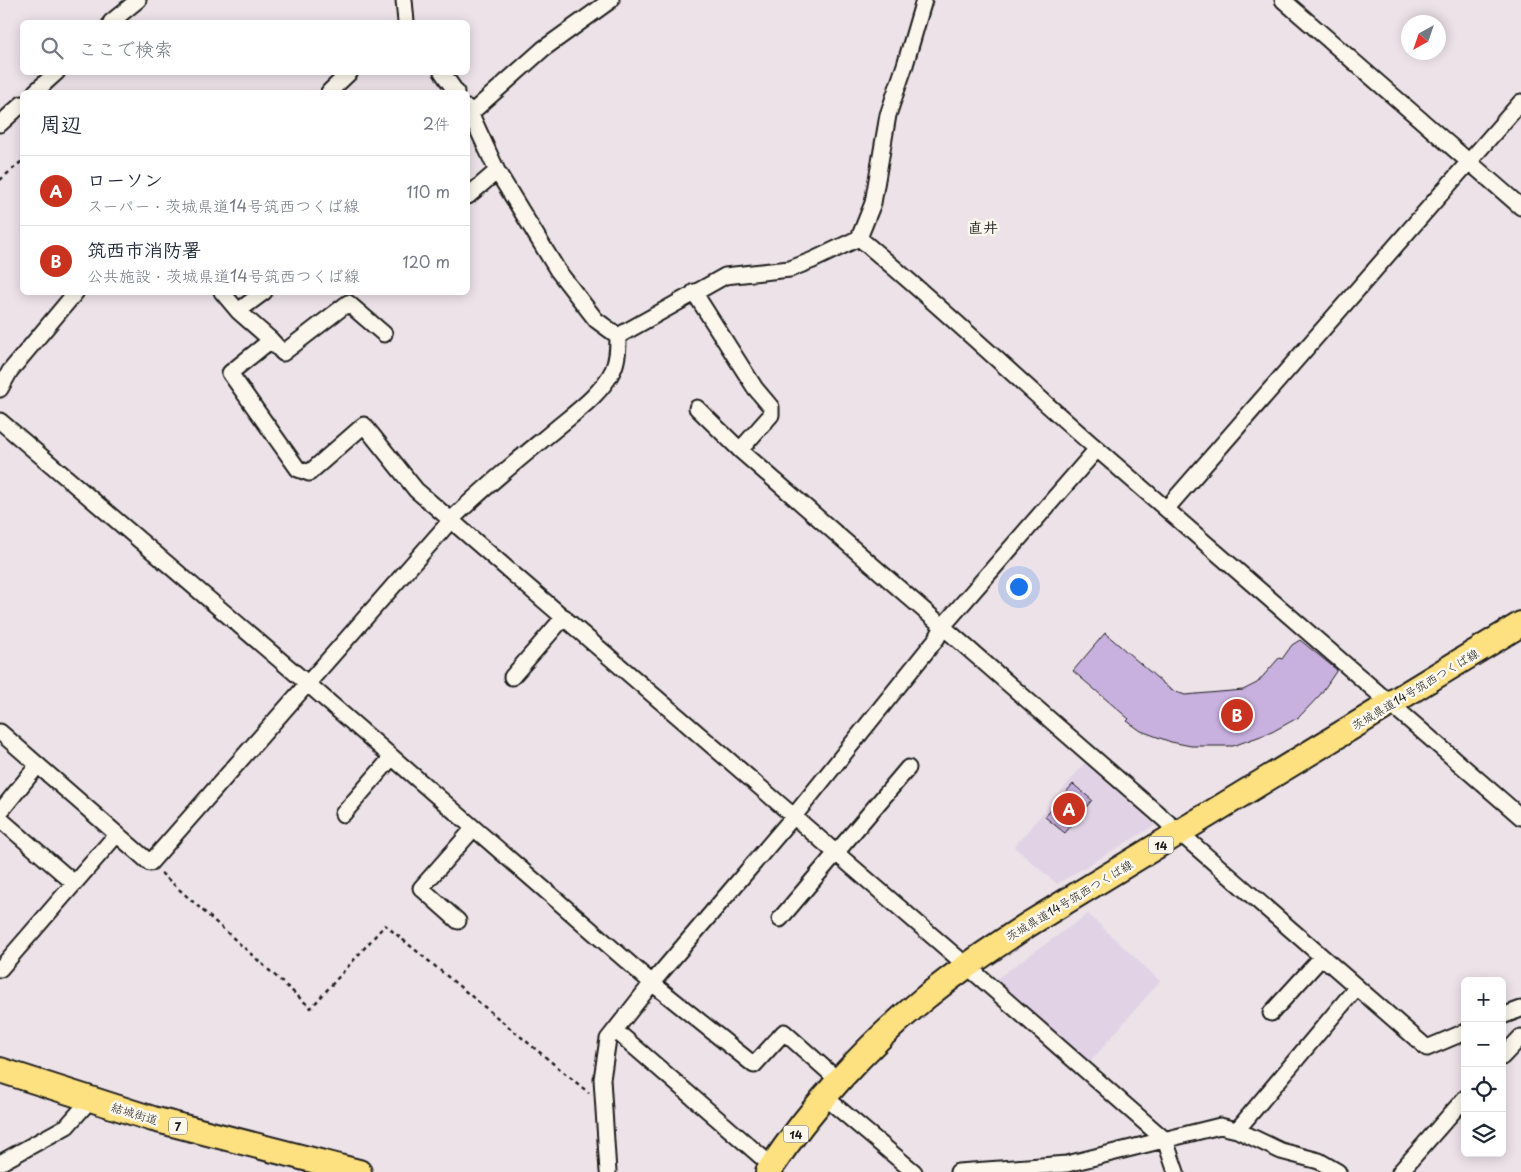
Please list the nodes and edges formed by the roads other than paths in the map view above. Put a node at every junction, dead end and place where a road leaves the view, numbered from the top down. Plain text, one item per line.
1 (138, 0) edge
2 (404, 0) edge
3 (611, 0) edge
4 (924, 0) edge
5 (1283, 0) edge
6 (113, 20) edge
7 (404, 20) edge
8 (54, 75) edge
9 (347, 75) edge
10 (444, 75) edge
11 (37, 90) edge
12 (331, 90) edge
13 (455, 90) edge
14 (1521, 102) edge
15 (20, 106) edge
16 (470, 109) edge
17 (470, 112) edge
18 (0, 124) edge
19 (1469, 162) junction
20 (496, 171) junction
21 (470, 194) edge
22 (1521, 207) edge
23 (859, 238) junction
24 (694, 292) junction
25 (73, 295) edge
26 (225, 295) edge
27 (260, 295) edge
28 (238, 311) junction
29 (384, 334) dead end
30 (618, 336) junction
31 (271, 340) junction
32 (0, 389) edge
33 (697, 408) dead end
34 (0, 421) edge
35 (1097, 449) junction
36 (740, 450) junction
37 (1167, 508) junction
38 (452, 519) junction
39 (564, 616) junction
40 (1521, 624) edge
41 (944, 626) junction
42 (512, 677) dead end
43 (308, 684) junction
44 (1391, 703) junction
45 (0, 732) edge
46 (392, 757) junction
47 (38, 765) junction
48 (908, 768) dead end
49 (0, 812) edge
50 (343, 814) dead end
51 (794, 816) junction
52 (1521, 817) edge
53 (0, 819) edge
54 (474, 828) junction
55 (1180, 833) junction
56 (117, 834) junction
57 (836, 853) junction
58 (74, 883) junction
59 (780, 919) dead end
60 (458, 921) dead end
61 (1322, 957) junction
62 (967, 966) junction
63 (0, 969) edge
64 (652, 983) junction
65 (1356, 987) junction
66 (1521, 1009) edge
67 (1271, 1013) dead end
68 (1506, 1015) edge
69 (615, 1030) junction
70 (1461, 1034) edge
71 (1521, 1037) edge
72 (1506, 1054) edge
73 (0, 1070) edge
74 (832, 1089) junction
75 (90, 1100) junction
76 (1461, 1103) edge
77 (1237, 1130) junction
78 (1165, 1140) junction
79 (0, 1163) edge
80 (770, 1169) edge
81 (359, 1172) edge
82 (608, 1172) edge
83 (914, 1172) edge
84 (958, 1172) edge
85 (1176, 1172) edge
86 (1338, 1172) edge
87 (1400, 1172) edge

1 - 6 street
2 - 7 street
3 - 16 street
4 - 23 street
5 - 19 street
8 - 11 street
9 - 12 street
10 - 13 street
14 - 19 street
15 - 18 street
17 - 20 street
19 - 22 street
19 - 37 street
20 - 21 street
20 - 30 street
23 - 24 street
23 - 35 street
24 - 30 street
24 - 36 street
25 - 32 street
26 - 28 street
27 - 28 street
28 - 31 street
29 - 31 street
30 - 38 street
31 - 38 street
33 - 36 street
34 - 43 street
35 - 37 street
35 - 41 street
36 - 41 street
37 - 44 street
38 - 39 street
38 - 43 street
39 - 42 street
39 - 51 street
40 - 44 main road, 茨城県道14号筑西つくば線 / 14
41 - 51 street
41 - 55 street
43 - 46 street
43 - 56 street
44 - 52 street
44 - 55 main road, 茨城県道14号筑西つくば線 / 14
45 - 47 street
46 - 50 street
46 - 54 street
47 - 49 street
47 - 56 street
48 - 57 street
51 - 57 street
51 - 64 street
53 - 58 street
54 - 60 street
54 - 64 street
55 - 61 street
55 - 62 main road, 茨城県道14号筑西つくば線 / 14
56 - 58 street
57 - 59 street
57 - 62 street
58 - 63 street
61 - 65 street
61 - 67 street
62 - 74 main road, 茨城県道14号筑西つくば線 / 14
62 - 78 street
64 - 69 street
64 - 74 street
65 - 70 street
65 - 77 street
66 - 68 street
69 - 80 street
69 - 82 street
71 - 72 street
73 - 75 main road, 結城街道 / 7
74 - 80 main road, 茨城県道14号筑西つくば線 / 14
74 - 83 street
75 - 79 street
75 - 81 main road, 結城街道 / 7
76 - 87 street
77 - 78 street
77 - 86 street
78 - 84 street
78 - 85 street

